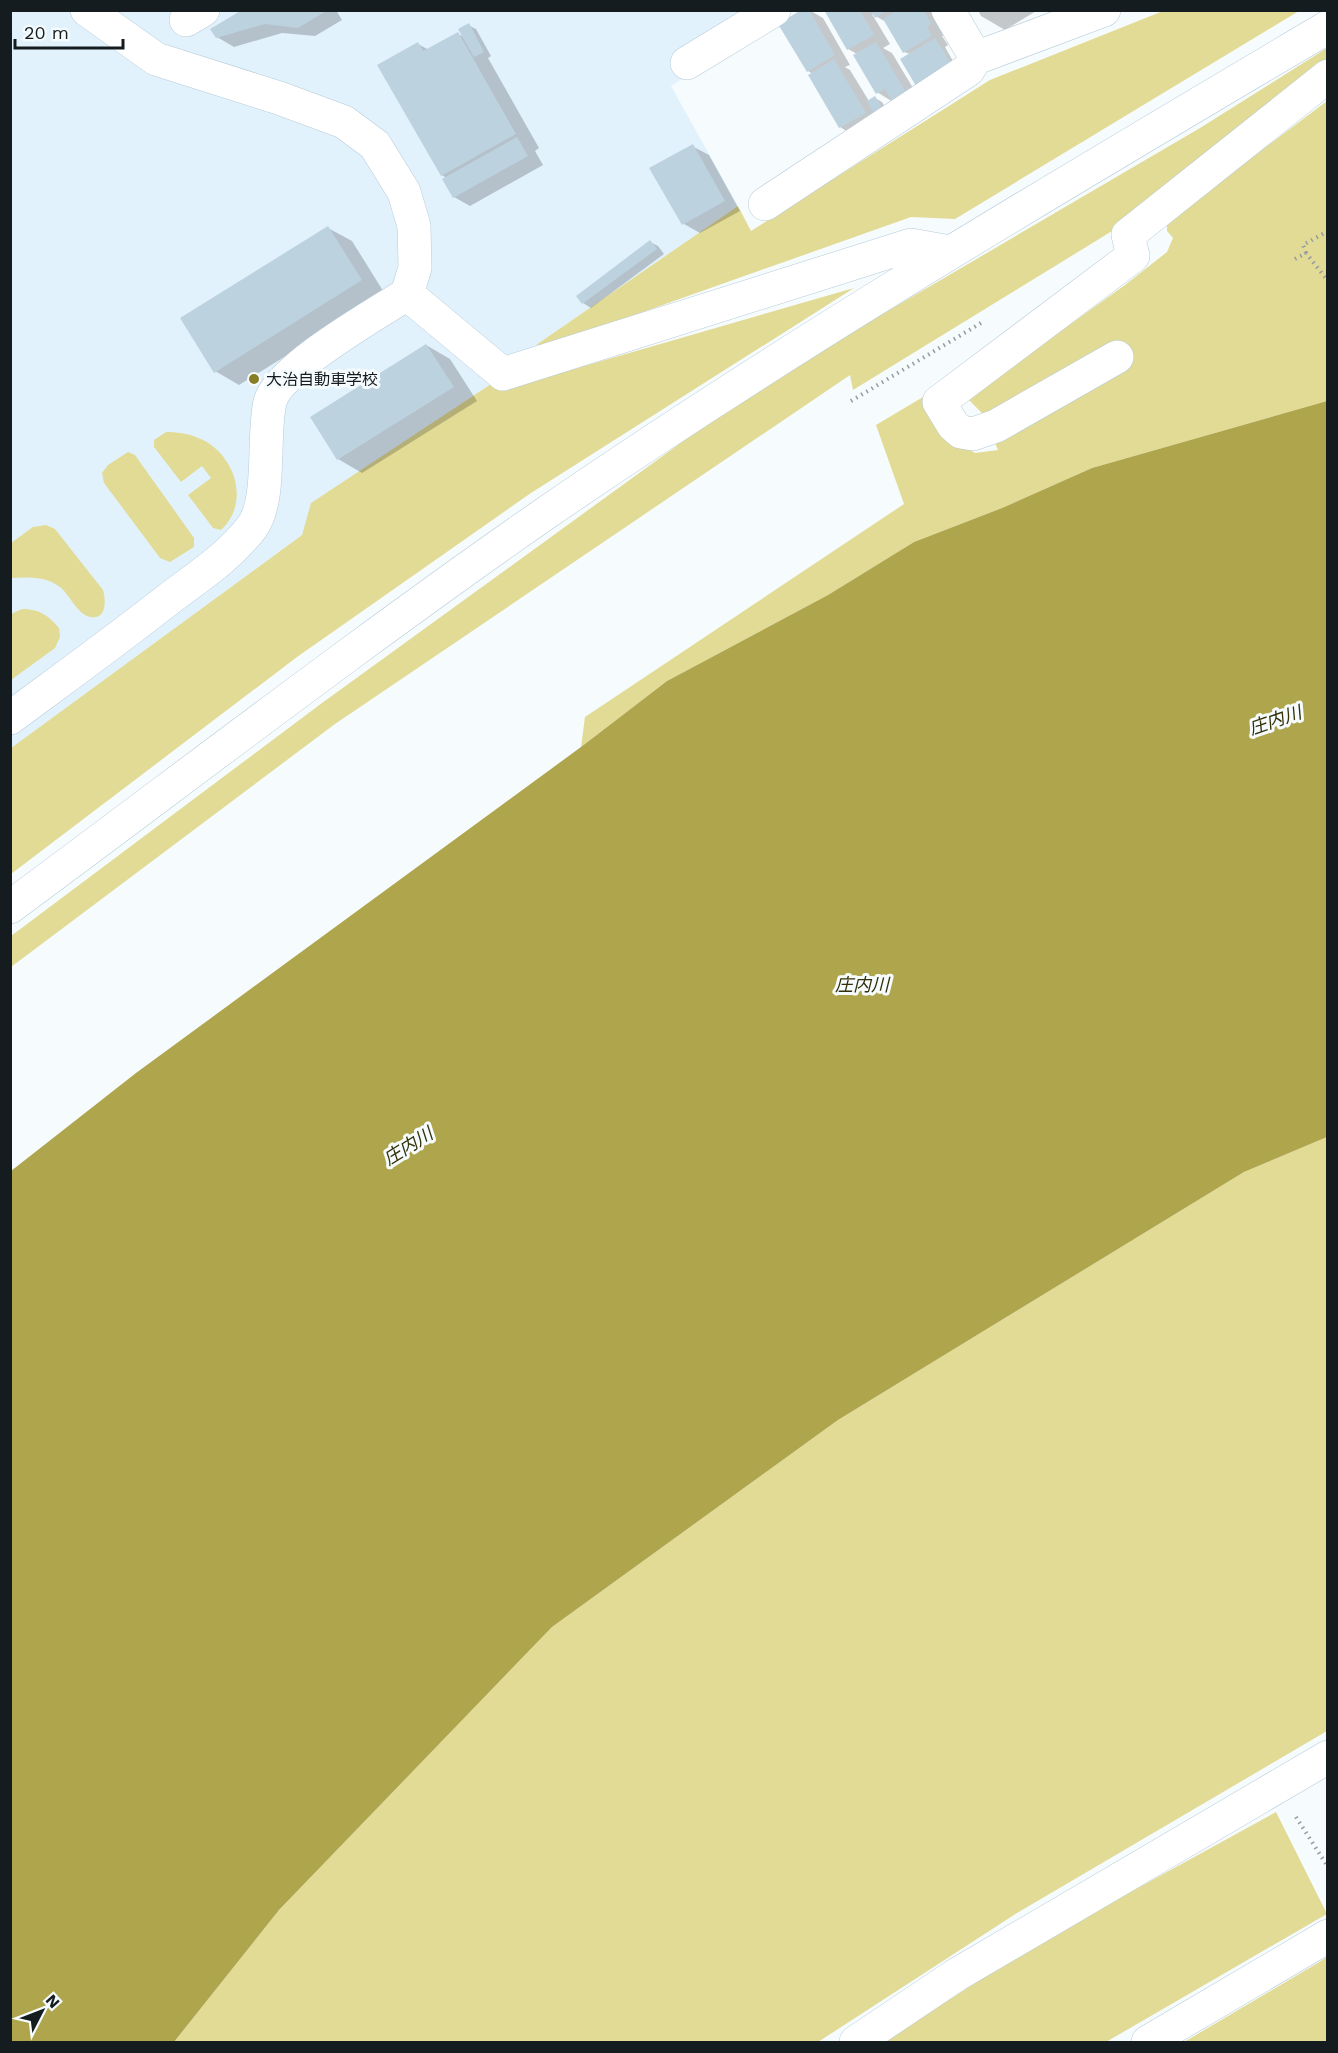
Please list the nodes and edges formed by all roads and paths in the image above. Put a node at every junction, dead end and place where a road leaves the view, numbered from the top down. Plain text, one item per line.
1 (87, 10) edge
2 (774, 10) edge
3 (948, 10) edge
4 (1104, 10) edge
5 (1328, 27) edge
6 (976, 58) junction
7 (687, 63) dead end
8 (1328, 76) edge
9 (765, 204) dead end
10 (1328, 231) edge
11 (950, 252) junction
12 (1306, 253) junction
13 (1295, 259) dead end
14 (1328, 281) edge
15 (407, 294) junction
16 (1117, 357) dead end
17 (10, 718) edge
18 (10, 907) edge
19 (1328, 1757) edge
20 (1304, 1830) dead end
21 (1328, 1867) edge
22 (1328, 1936) edge
23 (856, 2043) edge
24 (1148, 2043) edge

1 - 15 street
2 - 7 street
3 - 6 street
4 - 6 street
5 - 11 street
6 - 9 street
8 - 16 street
10 - 12 path
11 - 15 street
11 - 18 street
12 - 13 path
12 - 14 path
15 - 17 street
19 - 23 street
20 - 21 path
22 - 24 street

